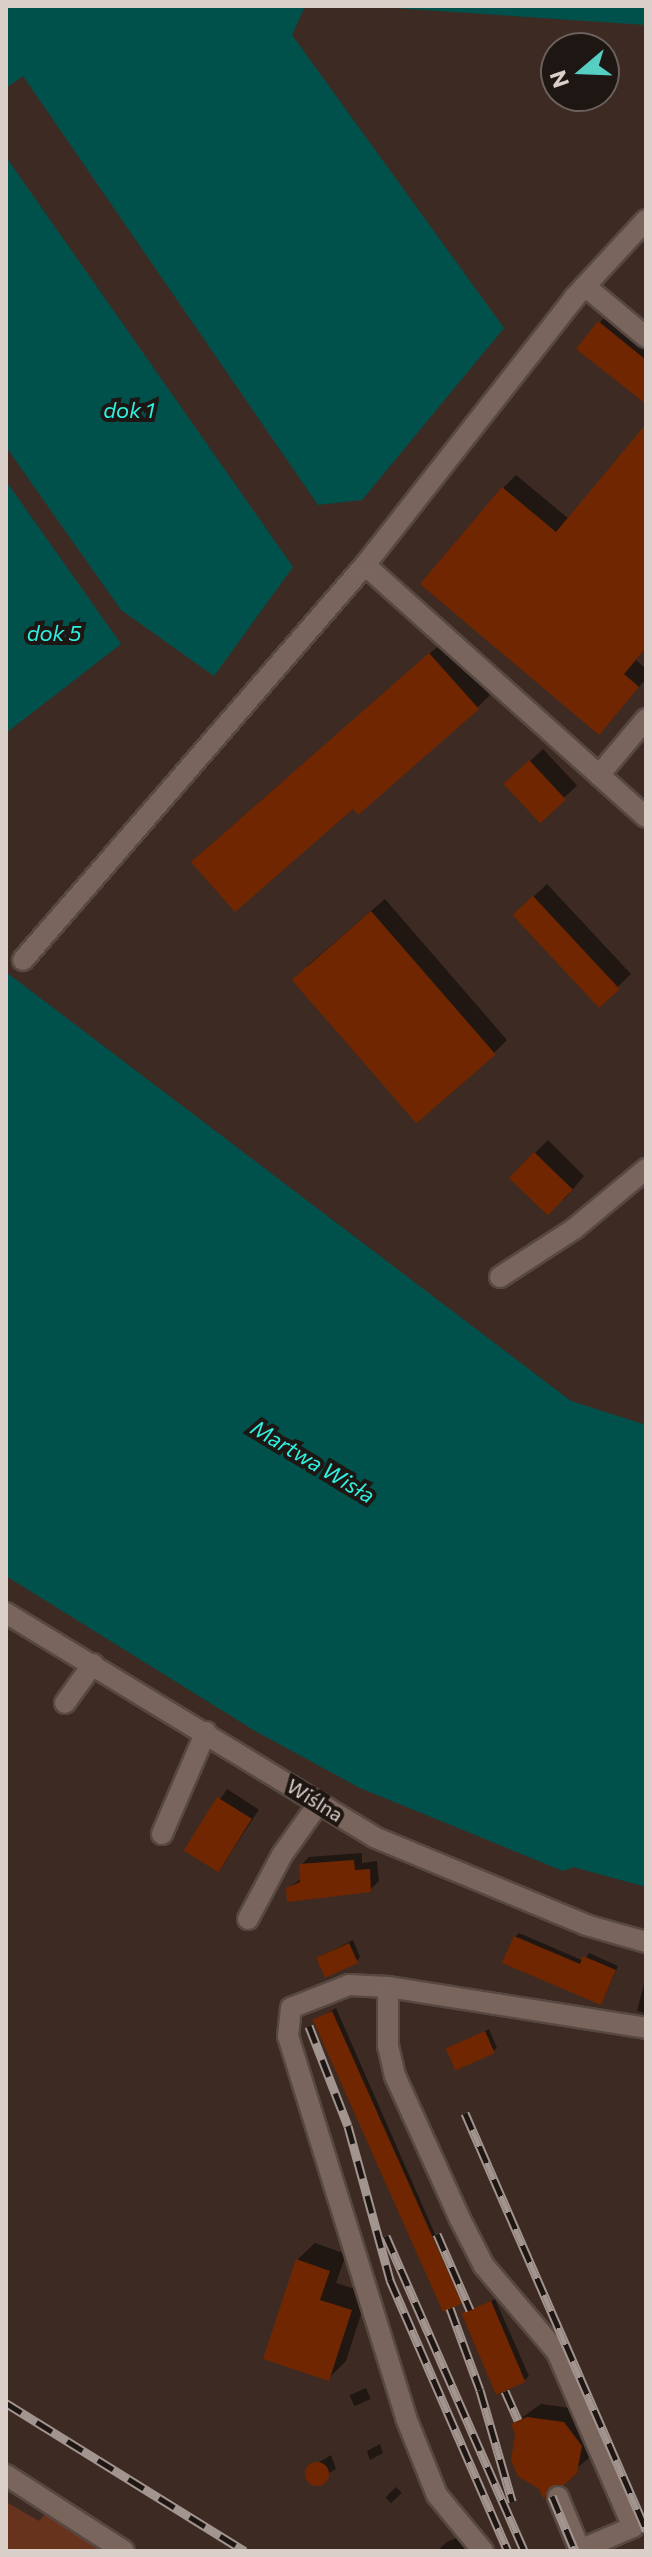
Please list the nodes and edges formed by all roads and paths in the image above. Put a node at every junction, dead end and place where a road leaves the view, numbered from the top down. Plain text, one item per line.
1 (646, 220) edge
2 (585, 286) junction
3 (646, 337) edge
4 (365, 565) junction
5 (646, 719) edge
6 (599, 775) junction
7 (646, 817) edge
8 (23, 960) dead end
9 (646, 1169) edge
10 (500, 1277) dead end
11 (6, 1613) edge
12 (93, 1664) junction
13 (65, 1703) dead end
14 (206, 1732) junction
15 (319, 1803) junction
16 (162, 1834) dead end
17 (248, 1919) dead end
18 (646, 1942) edge
19 (388, 1987) junction
20 (646, 2028) edge
21 (6, 2475) edge
22 (558, 2497) dead end
23 (124, 2551) edge
24 (483, 2551) edge

1 - 2 street
2 - 3 street
2 - 4 street
4 - 6 street
4 - 8 street
5 - 6 street
6 - 7 street
9 - 10 street
11 - 12 street, Wiślna
12 - 13 street
12 - 14 street, Wiślna
14 - 15 street, Wiślna
14 - 16 street
15 - 17 street
15 - 18 street, Wiślna
19 - 20 street
19 - 22 street
19 - 24 street
21 - 23 street

